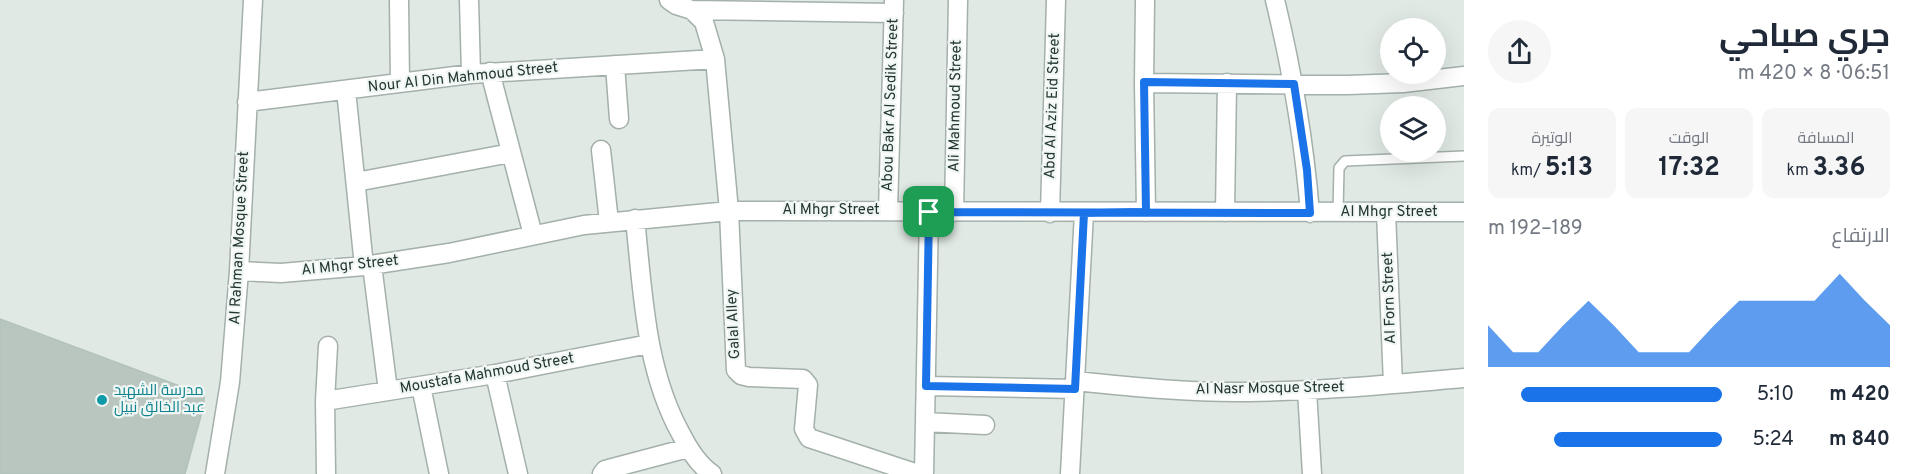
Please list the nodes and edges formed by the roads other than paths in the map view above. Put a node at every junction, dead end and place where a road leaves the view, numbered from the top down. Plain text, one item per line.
1 (253, 0) edge
2 (399, 0) edge
3 (469, 0) edge
4 (669, 0) edge
5 (958, 0) edge
6 (1056, 0) edge
7 (1145, 0) edge
8 (1275, 0) edge
9 (780, 6) edge
10 (894, 6) edge
11 (692, 10) junction
12 (715, 59) junction
13 (615, 65) junction
14 (490, 72) junction
15 (471, 74) junction
16 (1464, 76) edge
17 (1144, 82) junction
18 (400, 83) junction
19 (1227, 83) junction
20 (1294, 84) junction
21 (346, 90) junction
22 (247, 102) junction
23 (619, 119) dead end
24 (601, 150) dead end
25 (511, 153) junction
26 (1464, 156) edge
27 (356, 182) junction
28 (729, 211) junction
29 (888, 211) junction
30 (929, 212) junction
31 (954, 212) junction
32 (1146, 212) junction
33 (1225, 212) junction
34 (1338, 212) junction
35 (1386, 212) junction
36 (1464, 212) edge
37 (1050, 213) junction
38 (1084, 213) junction
39 (1310, 213) junction
40 (635, 219) junction
41 (609, 222) junction
42 (533, 235) junction
43 (368, 265) junction
44 (239, 271) junction
45 (649, 344) junction
46 (328, 346) dead end
47 (495, 374) junction
48 (1464, 378) edge
49 (1393, 384) junction
50 (1075, 385) junction
51 (421, 386) junction
52 (926, 386) junction
53 (1307, 390) junction
54 (388, 391) junction
55 (325, 401) junction
56 (925, 422) junction
57 (985, 425) dead end
58 (688, 448) junction
59 (704, 473) edge
60 (215, 474) edge
61 (326, 474) edge
62 (439, 474) edge
63 (518, 474) edge
64 (602, 474) edge
65 (918, 474) edge
66 (924, 474) edge
67 (1070, 474) edge
68 (1312, 474) edge

1 - 22 street, Al Rahman Mosque Street
2 - 18 street
3 - 15 street
4 - 11 street
5 - 31 street, Ali Mahmoud Street
6 - 37 street, Abd Al Aziz Eid Street
7 - 17 street
8 - 20 street
9 - 10 street
9 - 11 street
10 - 29 street, Abou Bakr Al Sedik Street
11 - 12 street
12 - 13 street, Nour Al Din Mahmoud Street
12 - 28 street
13 - 14 street, Nour Al Din Mahmoud Street
13 - 23 street
14 - 15 street, Nour Al Din Mahmoud Street
14 - 25 street
15 - 18 street, Nour Al Din Mahmoud Street
16 - 20 street
17 - 19 street
17 - 32 street
18 - 21 street, Nour Al Din Mahmoud Street
19 - 20 street
19 - 33 street
20 - 39 street
21 - 22 street, Nour Al Din Mahmoud Street
21 - 27 street
22 - 44 street, Al Rahman Mosque Street
24 - 41 street
25 - 27 street
25 - 42 street
26 - 34 lane
27 - 43 street
28 - 29 street, Al Mhgr Street
28 - 40 street, Al Mhgr Street
28 - 65 street, Galal Alley
29 - 30 street, Al Mhgr Street
30 - 31 street, Al Mhgr Street
30 - 52 street
31 - 37 street, Al Mhgr Street
32 - 33 street, Al Mhgr Street
32 - 38 street, Al Mhgr Street
33 - 39 street, Al Mhgr Street
34 - 35 street, Al Mhgr Street
34 - 39 street, Al Mhgr Street
35 - 36 street, Al Mhgr Street
35 - 49 street, Al Forn Street
37 - 38 street, Al Mhgr Street
38 - 50 street
40 - 41 street, Al Mhgr Street
40 - 45 street
41 - 42 street, Al Mhgr Street
42 - 43 street, Al Mhgr Street
43 - 44 street, Al Mhgr Street
43 - 54 street
44 - 60 street, Al Rahman Mosque Street
45 - 47 street, Moustafa Mahmoud Street
45 - 58 street
46 - 55 street
47 - 51 street, Moustafa Mahmoud Street
47 - 63 street
48 - 49 street, Al Nasr Mosque Street
49 - 53 street, Al Nasr Mosque Street
50 - 52 street, Al Nasr Mosque Street
50 - 53 street, Al Nasr Mosque Street
50 - 67 street
51 - 54 street, Moustafa Mahmoud Street
51 - 62 street
52 - 56 street
53 - 68 street
54 - 55 street, Moustafa Mahmoud Street
55 - 61 street
56 - 57 street
56 - 66 street
58 - 59 street
58 - 64 street

